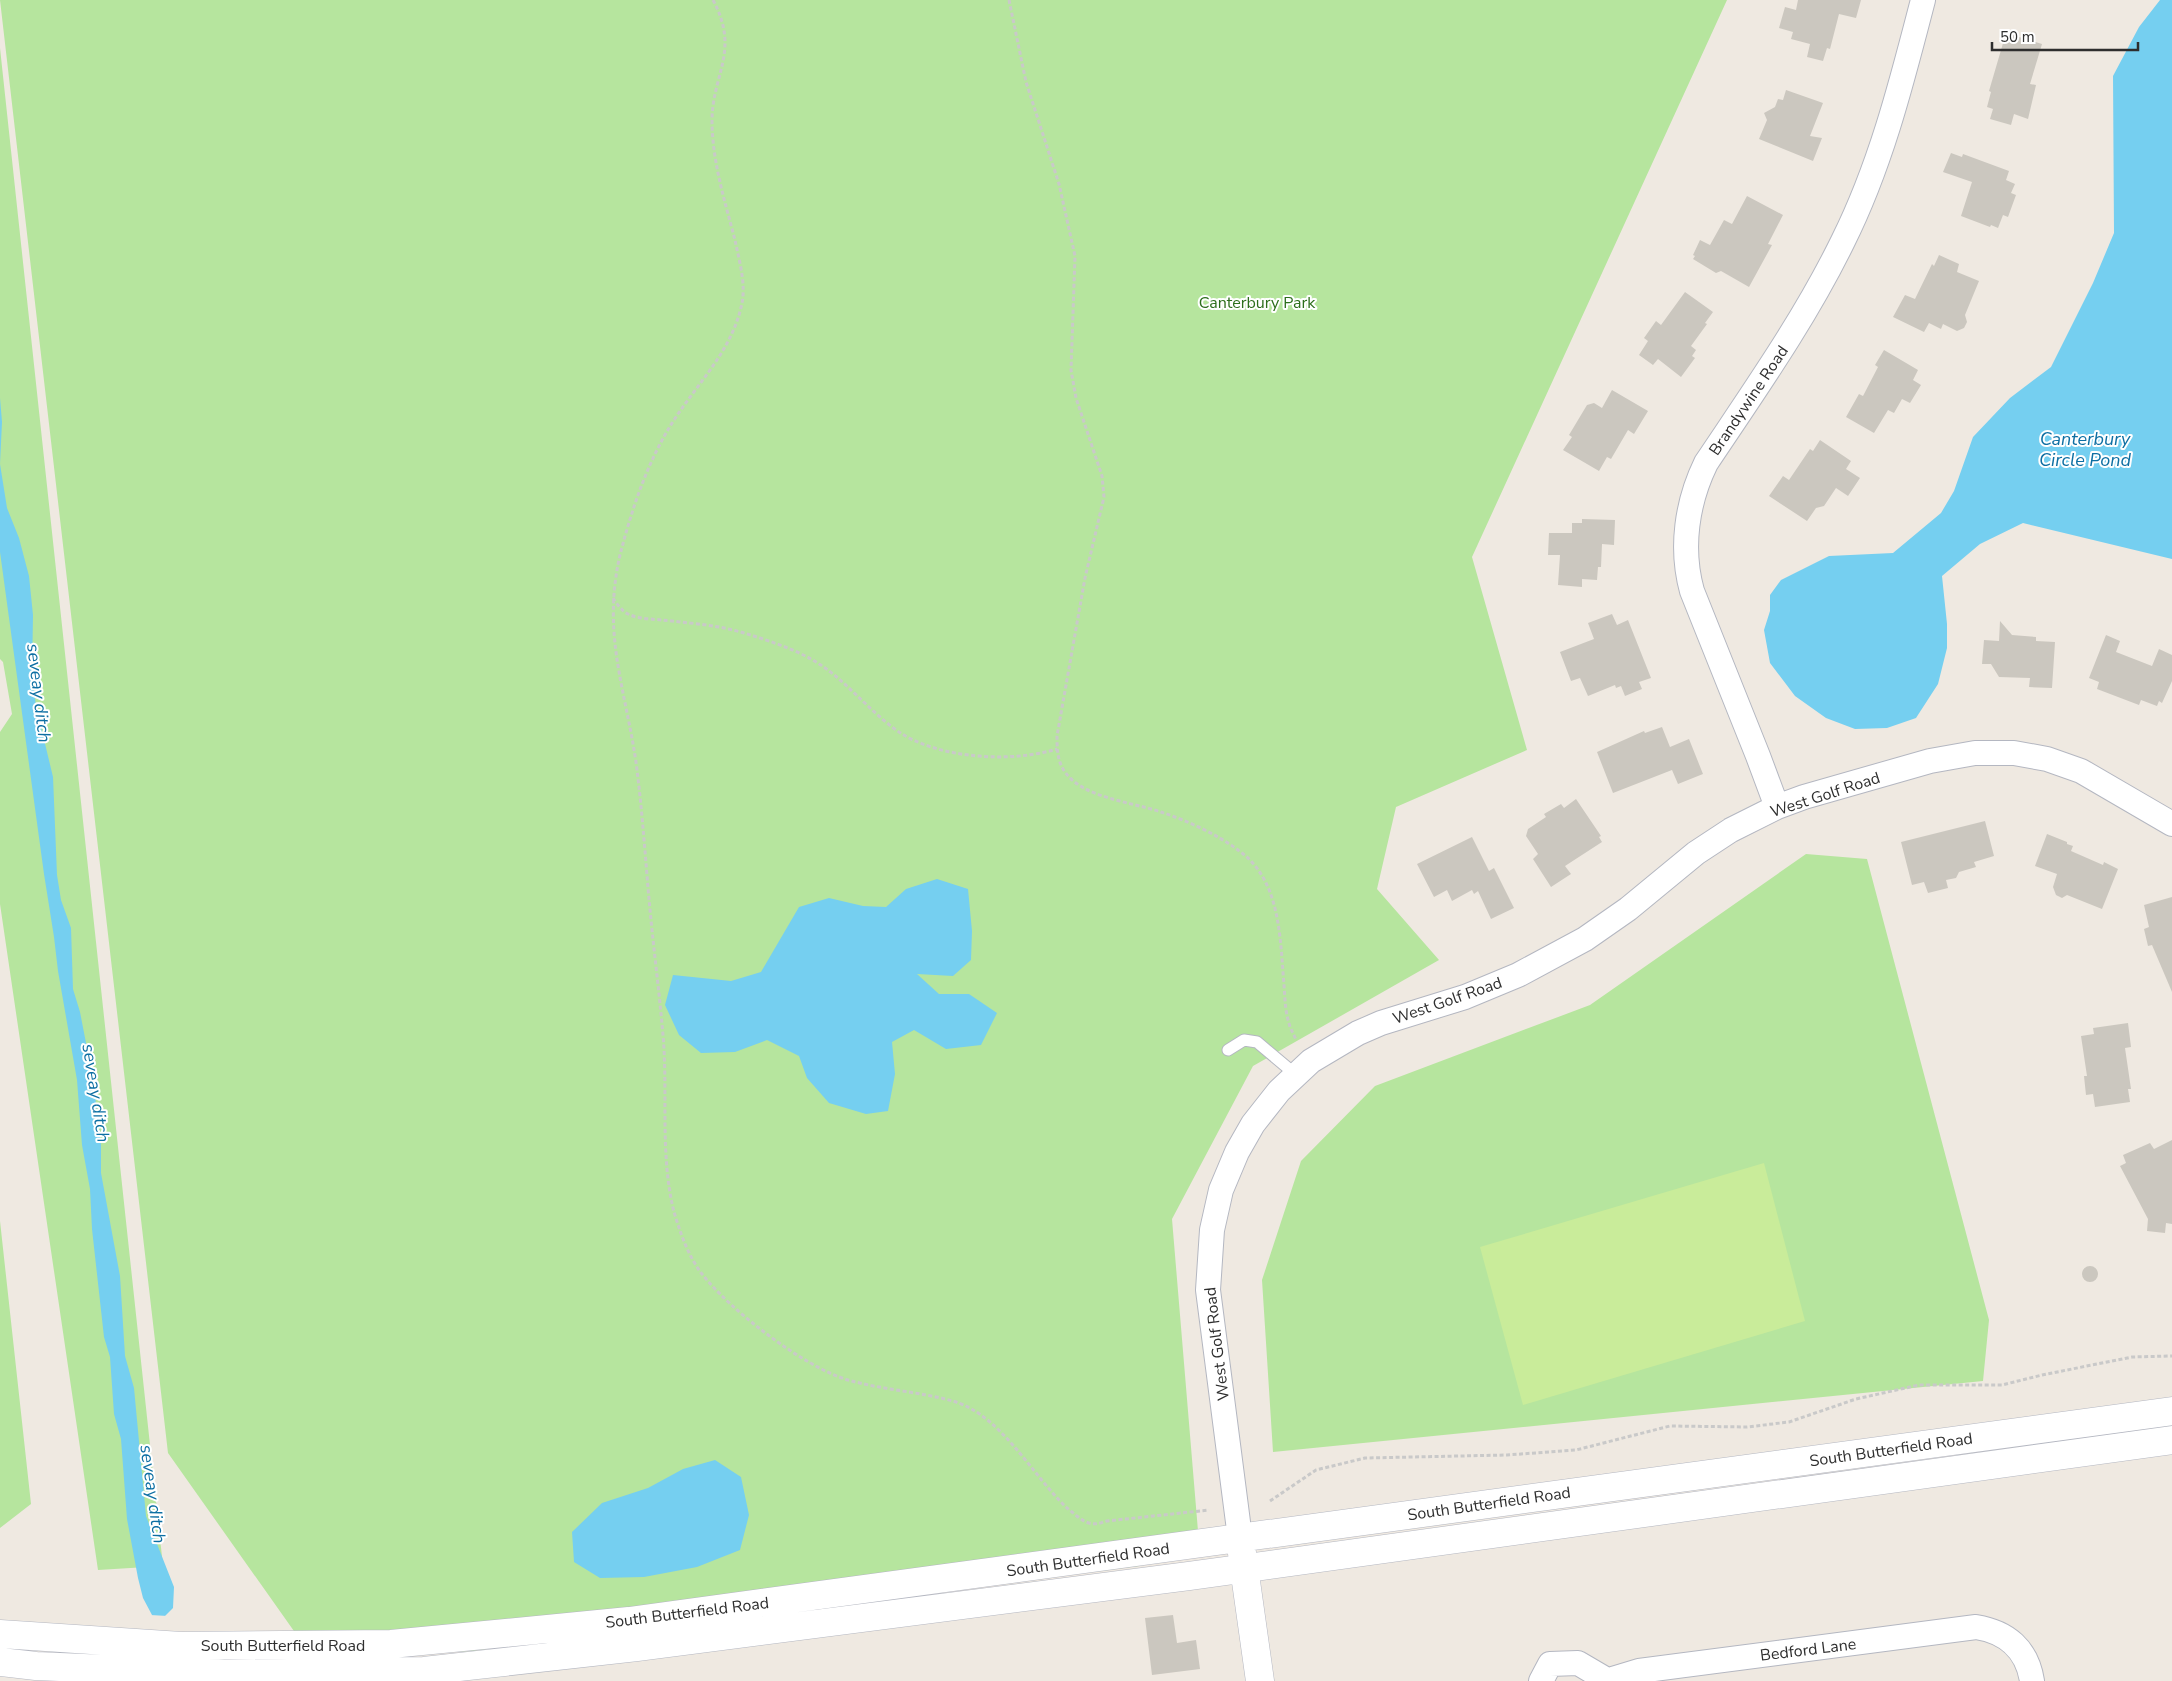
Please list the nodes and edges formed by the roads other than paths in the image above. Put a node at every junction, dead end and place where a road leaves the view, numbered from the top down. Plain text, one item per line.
1 (1923, 0) edge
2 (1776, 807) junction
3 (2172, 824) edge
4 (1228, 1050) dead end
5 (1295, 1074) junction
6 (2172, 1411) edge
7 (2172, 1440) edge
8 (1242, 1553) junction
9 (0, 1634) edge
10 (0, 1662) edge
11 (1260, 1681) edge
12 (1541, 1681) edge
13 (1606, 1681) edge
14 (2032, 1681) edge

1 - 2 street, Brandywine Road
2 - 3 street, West Golf Road
2 - 5 street, West Golf Road
4 - 5 lane
5 - 8 street, West Golf Road
6 - 8 main road, South Butterfield Road
7 - 8 main road, South Butterfield Road
8 - 9 main road, South Butterfield Road
8 - 10 main road, South Butterfield Road
8 - 11 main road, West Golf Road
12 - 13 street
13 - 14 street, Bedford Lane

